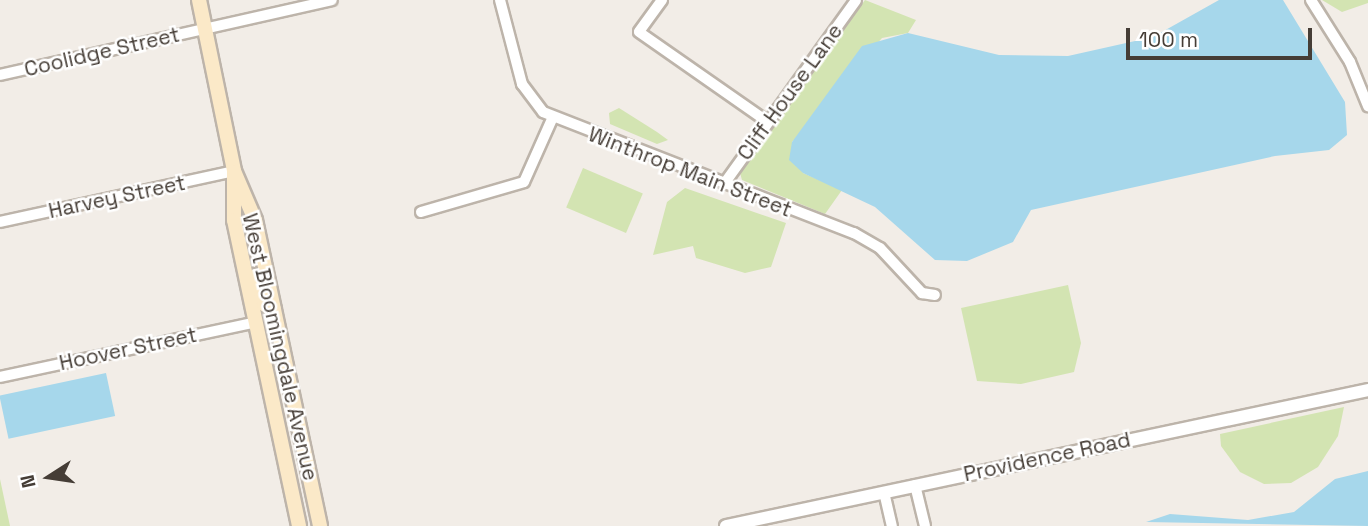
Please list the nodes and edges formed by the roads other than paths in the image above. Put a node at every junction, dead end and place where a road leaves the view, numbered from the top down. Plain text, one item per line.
1 (199, 0) edge
2 (332, 0) edge
3 (500, 0) edge
4 (662, 0) edge
5 (856, 0) edge
6 (1311, 0) edge
7 (205, 29) junction
8 (0, 75) edge
9 (1368, 106) edge
10 (553, 117) junction
11 (768, 122) junction
12 (234, 171) junction
13 (724, 184) junction
14 (421, 212) dead end
15 (234, 220) junction
16 (0, 222) edge
17 (935, 295) dead end
18 (274, 309) junction
19 (256, 322) junction
20 (0, 377) edge
21 (1368, 390) edge
22 (915, 485) junction
23 (884, 492) junction
24 (299, 526) edge
25 (320, 526) edge
26 (726, 526) edge
27 (892, 526) edge
28 (925, 526) edge

1 - 7 main road, West Bloomingdale Avenue
2 - 7 street, Coolidge Street
3 - 10 street, Winthrop Main Street
4 - 11 street
5 - 11 street, Cliff House Lane
6 - 9 street
7 - 8 street, Coolidge Street
7 - 12 main road, West Bloomingdale Avenue
10 - 13 street, Winthrop Main Street
10 - 14 street
11 - 13 street, Cliff House Lane
12 - 15 main road, West Bloomingdale Avenue
12 - 16 street, Harvey Street
12 - 18 main road, West Bloomingdale Avenue
13 - 17 street, Winthrop Main Street
15 - 18 main road
15 - 19 main road, West Bloomingdale Avenue
18 - 25 main road, West Bloomingdale Avenue
19 - 20 street, Hoover Street
19 - 24 main road, West Bloomingdale Avenue
21 - 22 street, Providence Road
22 - 23 street, Providence Road
22 - 28 street
23 - 26 street, Providence Road
23 - 27 street

